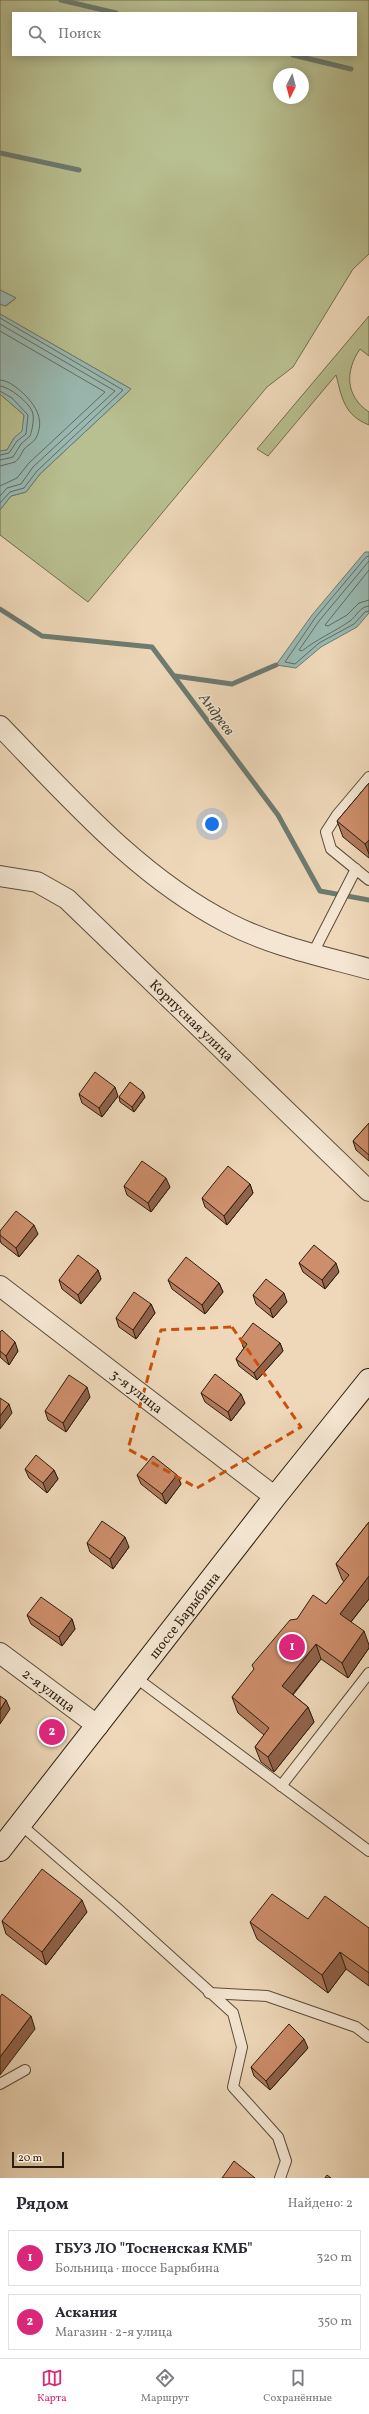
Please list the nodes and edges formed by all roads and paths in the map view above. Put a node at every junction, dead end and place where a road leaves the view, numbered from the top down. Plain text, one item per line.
1 (0, 726) edge
2 (369, 777) edge
3 (356, 870) junction
4 (0, 876) edge
5 (369, 880) edge
6 (313, 953) junction
7 (369, 969) edge
8 (369, 1191) edge
9 (0, 1286) edge
10 (369, 1380) edge
11 (275, 1497) junction
12 (0, 1653) edge
13 (369, 1673) edge
14 (135, 1677) junction
15 (98, 1726) junction
16 (281, 1786) junction
17 (20, 1824) junction
18 (0, 1850) edge
19 (369, 1851) edge
20 (209, 1993) junction
21 (369, 2037) edge
22 (25, 2070) dead end
23 (0, 2084) edge
24 (280, 2178) edge

1 - 6 street
2 - 3 lane
3 - 5 lane
3 - 6 lane
4 - 8 street, Корпусная улица
6 - 7 street
9 - 11 street, 3-я улица
10 - 11 main road, шоссе Барыбина
11 - 14 main road, шоссе Барыбина
12 - 15 street, 2-я улица
13 - 16 lane
14 - 15 main road, шоссе Барыбина
14 - 16 lane
15 - 17 main road, шоссе Барыбина
16 - 19 lane
17 - 18 main road, шоссе Барыбина
17 - 20 lane
20 - 21 lane
20 - 24 lane
22 - 23 lane

